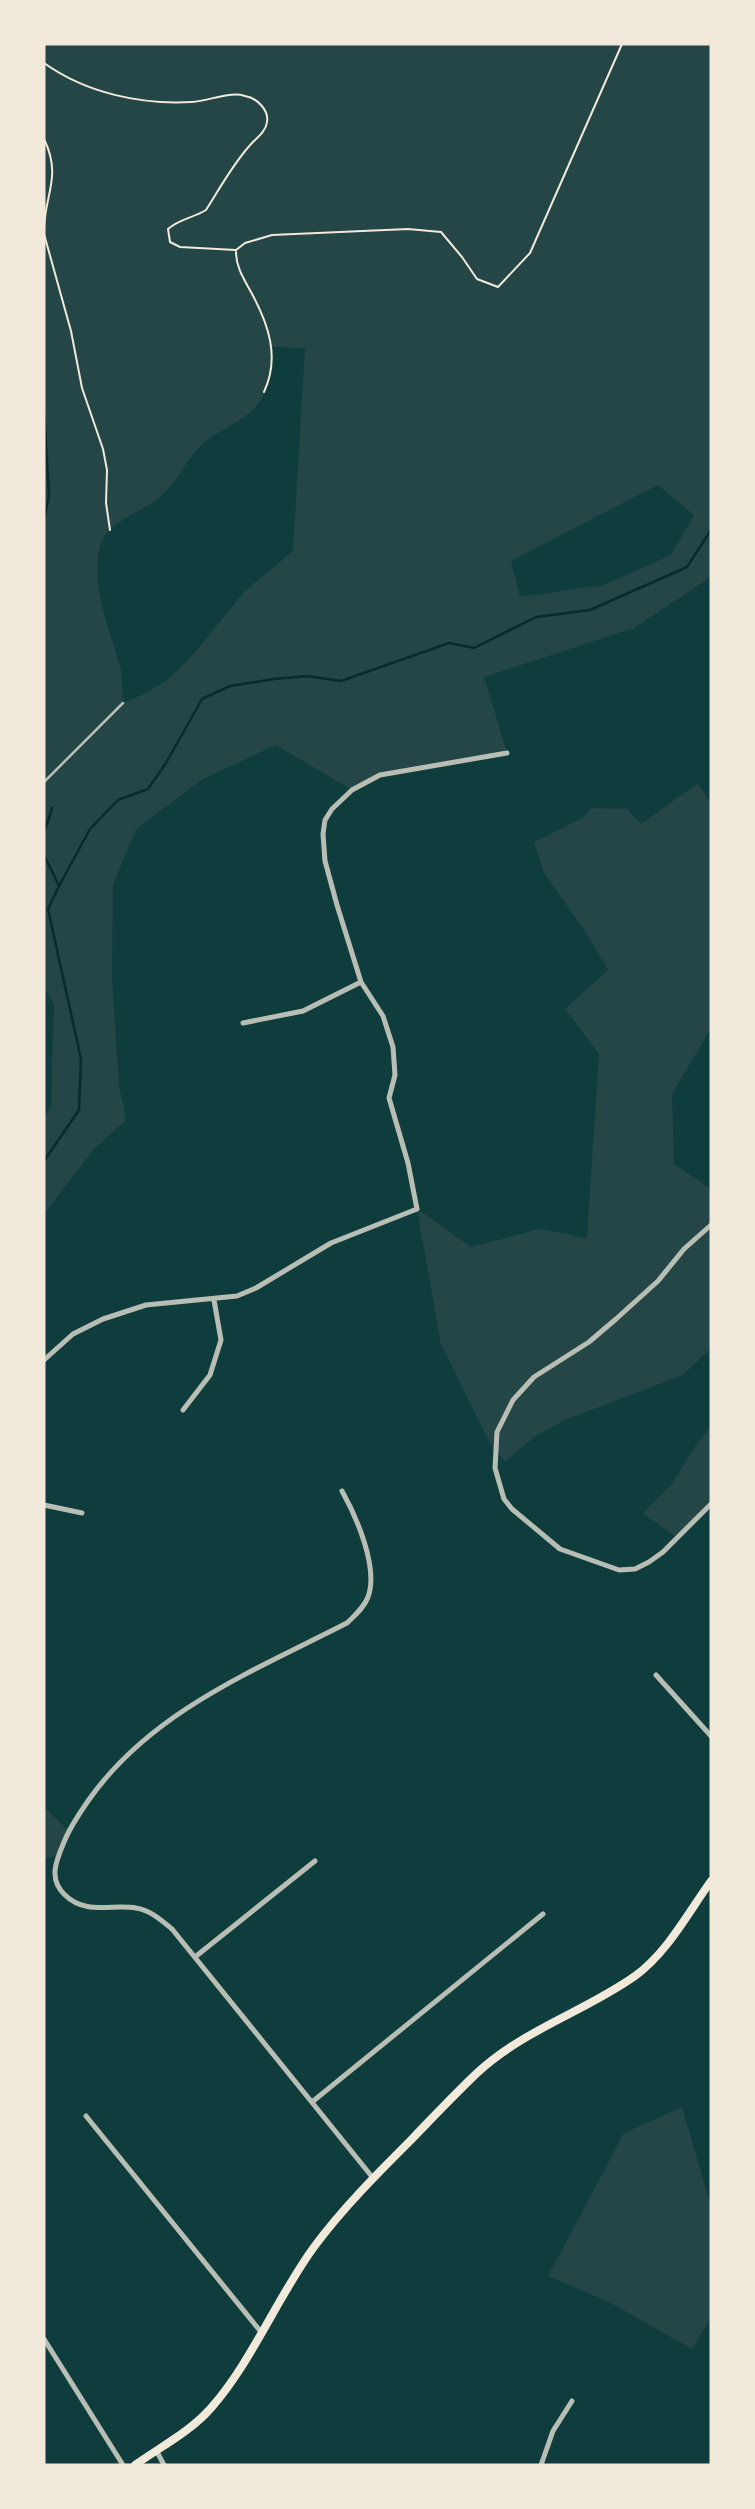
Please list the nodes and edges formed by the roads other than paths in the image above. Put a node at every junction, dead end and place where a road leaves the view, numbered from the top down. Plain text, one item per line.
1 (123, 703) dead end
2 (507, 753) dead end
3 (44, 782) edge
4 (361, 982) junction
5 (243, 1023) dead end
6 (711, 1225) edge
7 (214, 1300) junction
8 (44, 1360) edge
9 (183, 1410) dead end
10 (342, 1491) dead end
11 (711, 1504) edge
12 (44, 1505) edge
13 (82, 1513) dead end
14 (656, 1675) dead end
15 (711, 1736) edge
16 (315, 1861) dead end
17 (711, 1881) edge
18 (543, 1914) dead end
19 (195, 1957) junction
20 (312, 2102) junction
21 (86, 2116) dead end
22 (373, 2178) junction
23 (261, 2332) junction
24 (44, 2339) edge
25 (572, 2401) dead end
26 (156, 2450) junction
27 (123, 2465) edge
28 (135, 2465) edge
29 (164, 2465) edge
30 (541, 2465) edge

1 - 3 lane
2 - 4 street
4 - 5 street
4 - 7 street
6 - 11 street
7 - 8 street
7 - 9 street
10 - 19 street
12 - 13 street
14 - 15 street
16 - 19 street
17 - 22 main road
18 - 20 street
19 - 20 street
20 - 22 street
21 - 23 street
22 - 23 main road
23 - 26 main road
24 - 27 street
25 - 30 street
26 - 28 main road
26 - 29 street

